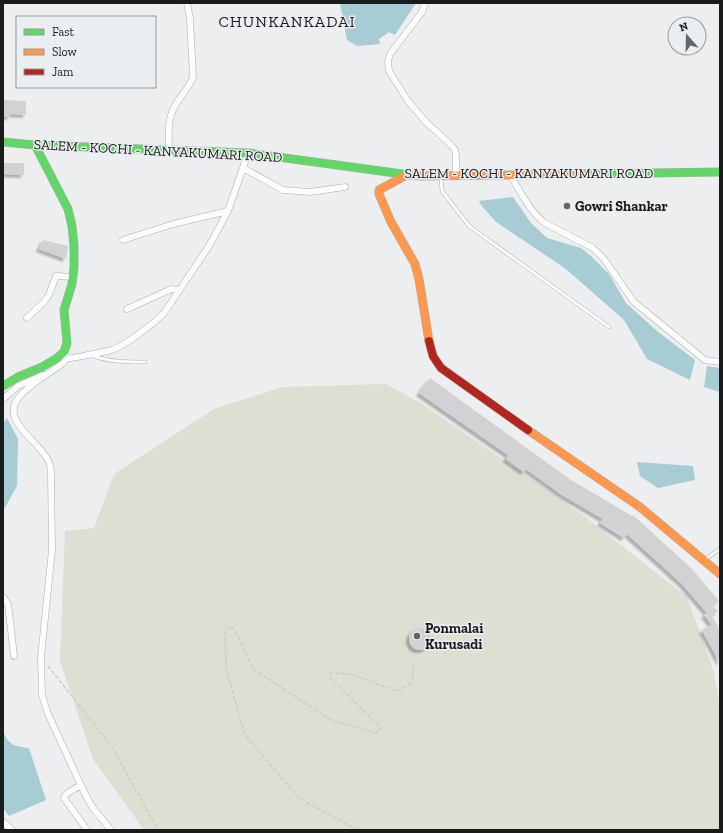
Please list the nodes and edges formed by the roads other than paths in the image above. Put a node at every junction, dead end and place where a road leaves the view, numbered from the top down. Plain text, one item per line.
1 (187, 3) edge
2 (425, 3) edge
3 (3, 142) edge
4 (35, 145) junction
5 (170, 151) junction
6 (248, 153) junction
7 (243, 168) junction
8 (720, 172) edge
9 (409, 174) junction
10 (510, 175) junction
11 (441, 176) junction
12 (456, 176) junction
13 (345, 187) dead end
14 (228, 211) junction
15 (123, 240) dead end
16 (74, 277) junction
17 (178, 290) junction
18 (127, 309) dead end
19 (27, 318) dead end
20 (609, 327) dead end
21 (66, 354) junction
22 (89, 354) junction
23 (145, 362) dead end
24 (720, 362) edge
25 (54, 370) junction
26 (3, 386) edge
27 (3, 399) edge
28 (720, 548) edge
29 (704, 560) junction
30 (720, 574) edge
31 (3, 597) edge
32 (14, 656) dead end
33 (81, 785) junction
34 (3, 822) edge
35 (12, 830) edge
36 (87, 830) edge
37 (111, 830) edge

1 - 5 street
2 - 12 street
3 - 4 main road, SALEM - KOCHI - KANYAKUMARI ROAD
4 - 5 main road, SALEM - KOCHI - KANYAKUMARI ROAD
4 - 16 main road
5 - 6 main road, SALEM - KOCHI - KANYAKUMARI ROAD
6 - 7 street
6 - 9 main road, SALEM - KOCHI - KANYAKUMARI ROAD
7 - 13 street
7 - 14 street
8 - 10 main road, SALEM - KOCHI - KANYAKUMARI ROAD
9 - 11 main road, SALEM - KOCHI - KANYAKUMARI ROAD
9 - 29 main road
10 - 12 main road, SALEM - KOCHI - KANYAKUMARI ROAD
10 - 24 street
11 - 12 main road, SALEM - KOCHI - KANYAKUMARI ROAD
11 - 20 lane
14 - 15 street
14 - 17 street
16 - 19 street
16 - 21 main road
17 - 18 street
17 - 22 street
21 - 22 street
21 - 25 street
21 - 26 main road
22 - 23 lane
25 - 27 street
25 - 33 street
28 - 29 lane
29 - 30 main road
31 - 32 street
33 - 36 street
33 - 37 street
34 - 35 street

